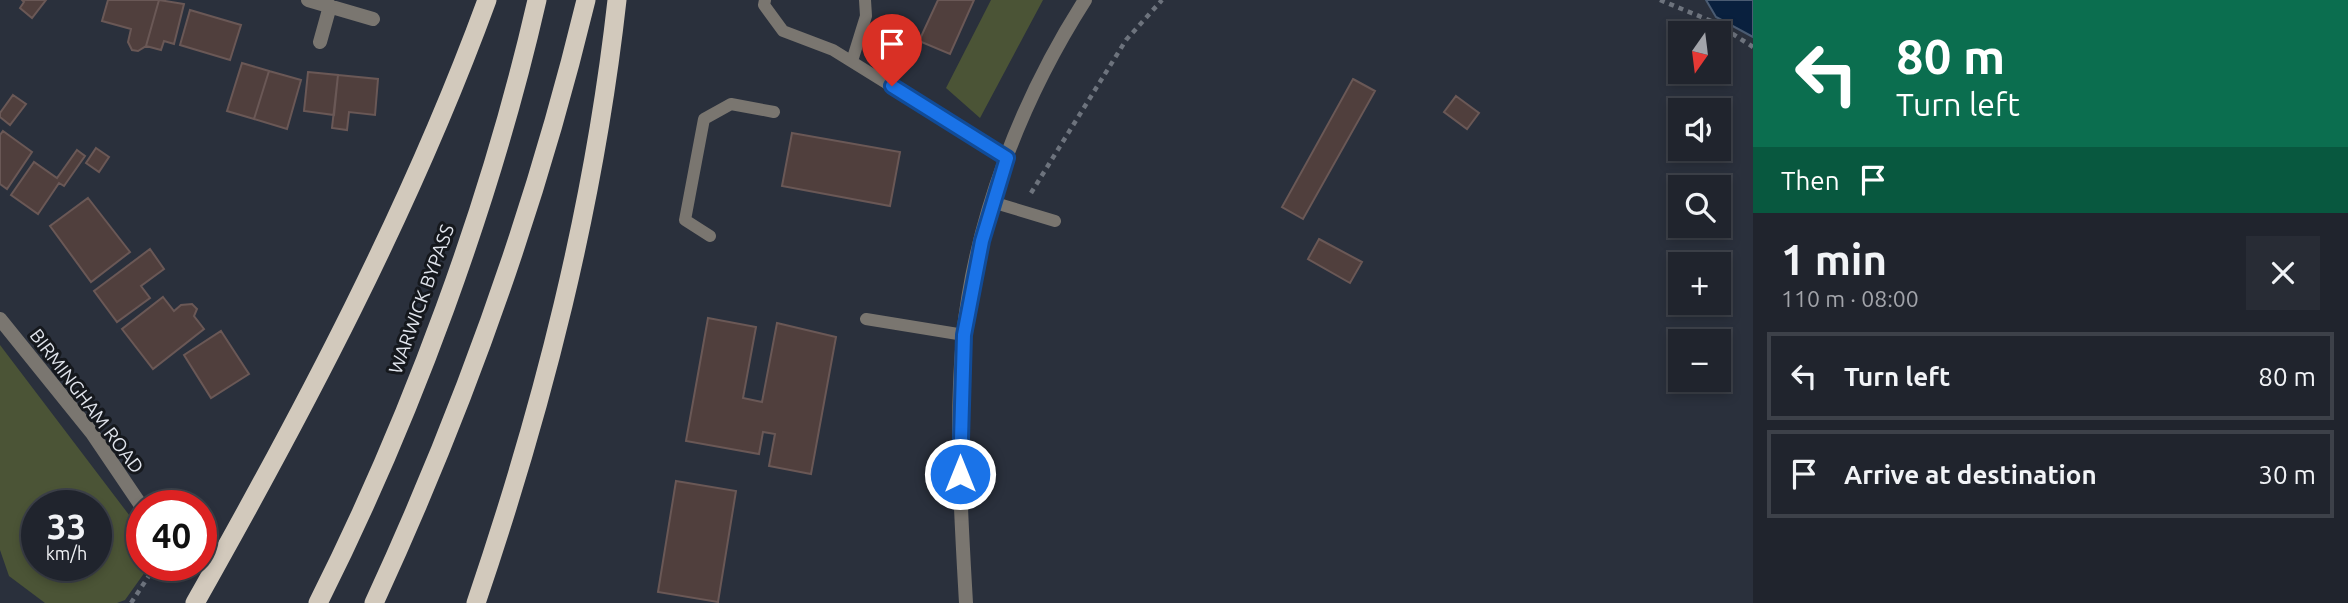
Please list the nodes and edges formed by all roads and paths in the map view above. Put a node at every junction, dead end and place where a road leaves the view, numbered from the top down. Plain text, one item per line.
1 (308, 0) edge
2 (487, 0) edge
3 (537, 0) edge
4 (586, 0) edge
5 (617, 0) edge
6 (765, 0) edge
7 (865, 0) edge
8 (1085, 0) edge
9 (1161, 0) edge
10 (1660, 0) edge
11 (330, 6) junction
12 (373, 19) dead end
13 (320, 42) dead end
14 (1753, 47) edge
15 (852, 61) junction
16 (774, 112) dead end
17 (1007, 158) junction
18 (992, 202) junction
19 (1019, 210) junction
20 (1055, 221) dead end
21 (710, 236) dead end
22 (0, 319) edge
23 (866, 319) dead end
24 (964, 335) junction
25 (131, 490) edge
26 (145, 581) edge
27 (131, 603) edge
28 (195, 603) edge
29 (318, 603) edge
30 (374, 603) edge
31 (476, 603) edge
32 (966, 603) edge

1 - 11 street
2 - 28 highway
3 - 29 highway, WARWICK BYPASS
4 - 30 highway
5 - 31 highway
6 - 15 lane
7 - 15 lane
8 - 17 street
9 - 19 path
10 - 14 path
11 - 12 street
11 - 13 street
15 - 17 lane
16 - 21 lane
17 - 18 street
18 - 19 lane
18 - 24 street
19 - 20 lane
22 - 25 street, BIRMINGHAM ROAD
23 - 24 lane
24 - 32 street
26 - 27 path

